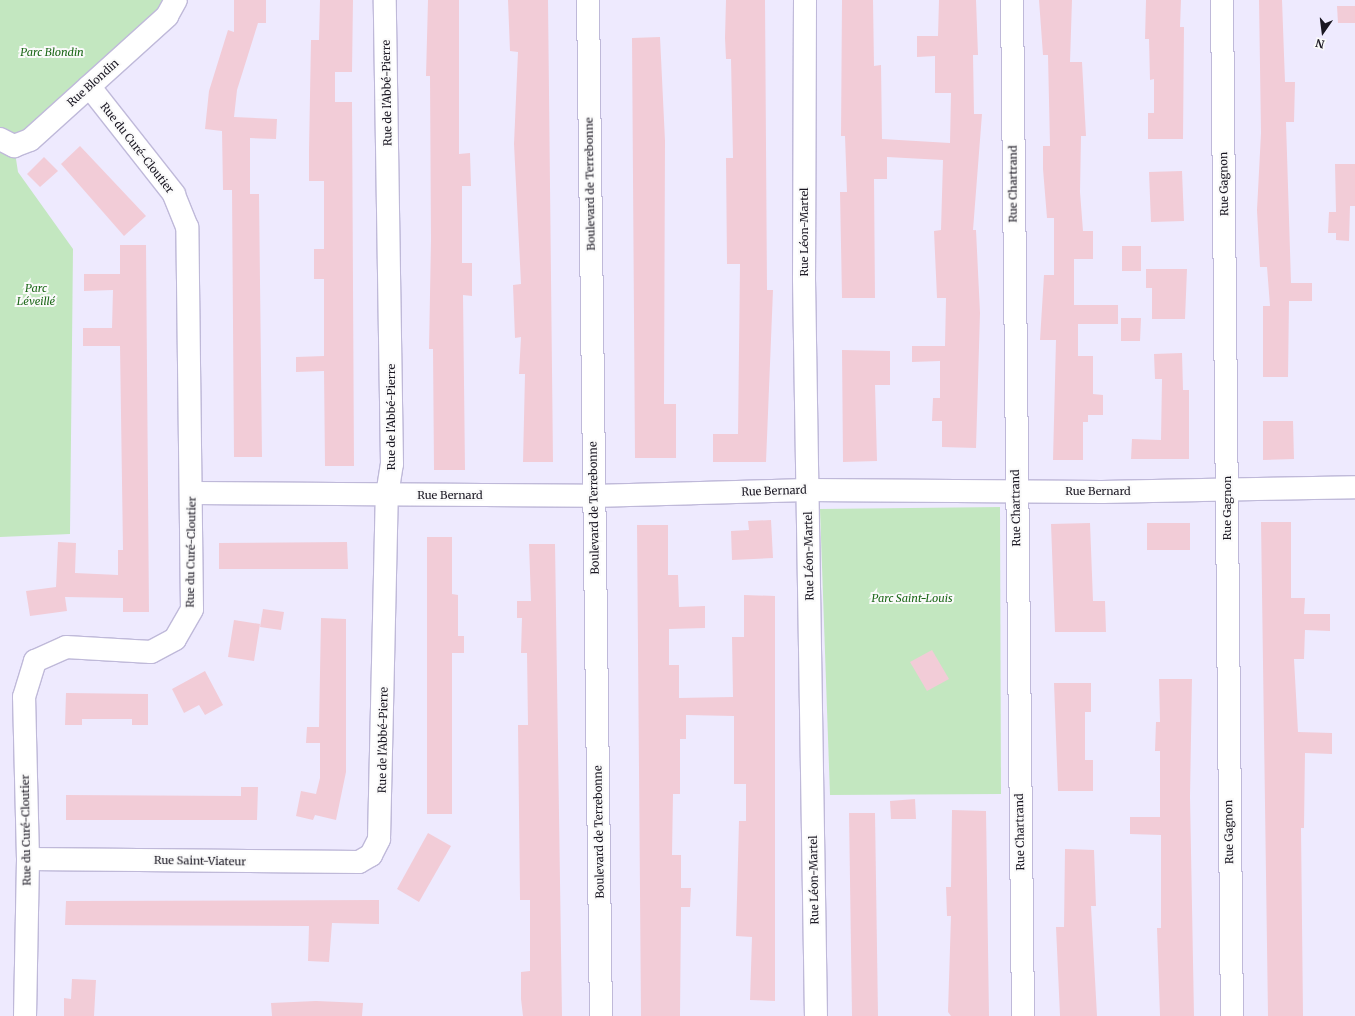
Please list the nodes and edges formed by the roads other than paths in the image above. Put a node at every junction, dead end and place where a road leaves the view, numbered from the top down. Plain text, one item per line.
1 (176, 0) edge
2 (385, 0) edge
3 (588, 0) edge
4 (805, 0) edge
5 (1012, 0) edge
6 (1222, 0) edge
7 (90, 86) junction
8 (0, 139) edge
9 (1355, 487) edge
10 (1227, 488) junction
11 (808, 490) junction
12 (1016, 490) junction
13 (193, 493) junction
14 (387, 495) junction
15 (593, 496) junction
16 (371, 854) joint
17 (28, 859) junction
18 (25, 1016) edge
19 (601, 1016) edge
20 (816, 1016) edge
21 (1023, 1016) edge
22 (1232, 1016) edge

1 - 7 street, Rue Blondin
2 - 14 street, Rue de l'Abbé-Pierre
3 - 15 street, Boulevard de Terrebonne
4 - 11 street, Rue Léon-Martel
5 - 12 street, Rue Chartrand
6 - 10 street, Rue Gagnon
7 - 8 street, Rue Blondin
7 - 13 street, Rue du Curé-Cloutier
9 - 10 street, Rue Bernard
10 - 12 street, Rue Bernard
10 - 22 street, Rue Gagnon
11 - 12 street, Rue Bernard
11 - 15 street, Rue Bernard
11 - 20 street, Rue Léon-Martel
12 - 21 street, Rue Chartrand
13 - 14 street, Rue Bernard
13 - 17 street, Rue du Curé-Cloutier
14 - 15 street, Rue Bernard
14 - 16 street, Rue de l'Abbé-Pierre
15 - 19 street, Boulevard de Terrebonne
16 - 17 street, Rue Saint-Viateur
17 - 18 street, Rue du Curé-Cloutier

